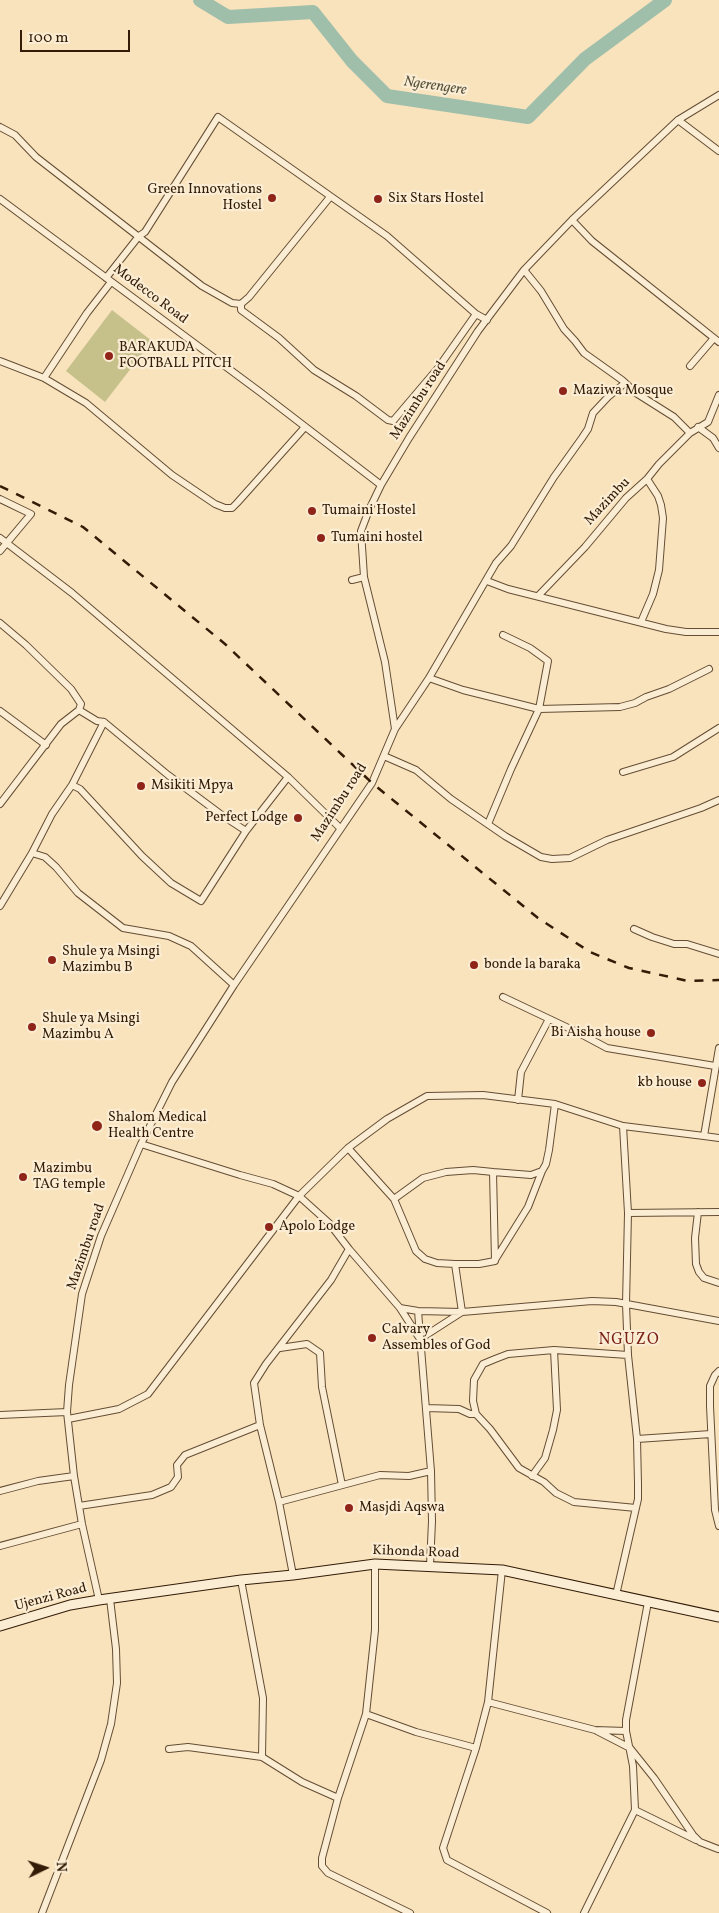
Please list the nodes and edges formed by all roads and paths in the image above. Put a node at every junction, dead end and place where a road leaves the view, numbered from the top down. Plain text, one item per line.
1 (719, 95) edge
2 (678, 120) junction
3 (0, 127) edge
4 (719, 151) edge
5 (330, 196) junction
6 (0, 199) edge
7 (572, 220) junction
8 (140, 236) junction
9 (524, 270) junction
10 (109, 280) junction
11 (241, 304) junction
12 (476, 314) junction
13 (487, 320) junction
14 (716, 340) edge
15 (0, 361) edge
16 (690, 366) dead end
17 (44, 378) junction
18 (625, 383) junction
19 (719, 395) edge
20 (305, 427) junction
21 (698, 428) junction
22 (690, 432) junction
23 (719, 448) edge
24 (646, 479) junction
25 (381, 485) junction
26 (0, 499) edge
27 (0, 538) edge
28 (7, 542) junction
29 (0, 551) edge
30 (364, 577) junction
31 (352, 580) dead end
32 (487, 581) junction
33 (538, 596) junction
34 (641, 622) junction
35 (0, 623) edge
36 (719, 632) edge
37 (503, 635) dead end
38 (709, 669) dead end
39 (429, 678) junction
40 (539, 709) junction
41 (79, 710) junction
42 (0, 711) edge
43 (104, 722) junction
44 (719, 728) edge
45 (395, 729) junction
46 (46, 745) junction
47 (384, 756) junction
48 (623, 772) dead end
49 (288, 777) junction
50 (72, 785) junction
51 (3, 796) edge
52 (719, 800) edge
53 (0, 804) edge
54 (488, 824) junction
55 (340, 828) junction
56 (246, 831) junction
57 (32, 853) junction
58 (0, 906) edge
59 (634, 929) dead end
60 (719, 954) edge
61 (234, 985) junction
62 (503, 997) dead end
63 (549, 1019) junction
64 (719, 1048) edge
65 (715, 1066) junction
66 (518, 1100) junction
67 (555, 1104) junction
68 (623, 1126) junction
69 (704, 1136) junction
70 (719, 1138) edge
71 (141, 1144) junction
72 (348, 1148) junction
73 (542, 1171) junction
74 (493, 1172) junction
75 (299, 1196) junction
76 (394, 1199) junction
77 (698, 1212) junction
78 (719, 1212) edge
79 (628, 1213) junction
80 (349, 1249) junction
81 (495, 1261) junction
82 (455, 1264) junction
83 (719, 1283) edge
84 (626, 1304) junction
85 (400, 1308) junction
86 (418, 1311) junction
87 (462, 1312) junction
88 (719, 1321) edge
89 (420, 1339) junction
90 (280, 1348) junction
91 (554, 1350) junction
92 (628, 1355) junction
93 (719, 1371) edge
94 (426, 1408) junction
95 (476, 1414) junction
96 (0, 1415) edge
97 (68, 1416) junction
98 (260, 1425) junction
99 (711, 1434) junction
100 (637, 1439) junction
101 (431, 1471) junction
102 (74, 1476) junction
103 (532, 1476) junction
104 (342, 1485) junction
105 (0, 1491) edge
106 (279, 1502) junction
107 (79, 1506) junction
108 (636, 1508) junction
109 (82, 1524) junction
110 (719, 1526) edge
111 (0, 1546) edge
112 (375, 1564) junction
113 (430, 1566) junction
114 (502, 1570) junction
115 (293, 1575) junction
116 (241, 1580) junction
117 (616, 1595) junction
118 (110, 1599) junction
119 (99, 1600) junction
120 (648, 1602) junction
121 (719, 1616) edge
122 (0, 1626) edge
123 (488, 1702) junction
124 (366, 1714) junction
125 (595, 1730) junction
126 (626, 1731) junction
127 (476, 1748) junction
128 (630, 1748) junction
129 (169, 1749) dead end
130 (262, 1757) junction
131 (338, 1798) junction
132 (635, 1810) junction
133 (700, 1842) junction
134 (718, 1849) edge
135 (42, 1913) edge
136 (410, 1913) edge
137 (547, 1913) edge
138 (584, 1913) edge

1 - 2 street, Mazimbu road
2 - 4 street
2 - 7 street, Mazimbu road
3 - 8 street
5 - 8 street
5 - 11 street
5 - 12 street
6 - 10 street, Modecco Road
7 - 9 street, Mazimbu road
7 - 14 street
8 - 10 street
8 - 11 street
9 - 13 street, Mazimbu road
9 - 18 street
10 - 17 street
10 - 20 street, Modecco Road
11 - 12 street
12 - 13 street
13 - 25 street, Mazimbu road
14 - 16 street
15 - 17 street
17 - 20 street
18 - 22 street
18 - 32 street
19 - 21 street
20 - 25 street, Modecco Road
21 - 22 street, Mazimbu
21 - 23 street
22 - 24 street, Mazimbu
24 - 33 street, Mazimbu
24 - 34 street
25 - 30 street, Mazimbu road
26 - 28 street
27 - 28 street
28 - 29 street
28 - 49 street
30 - 31 street
30 - 45 street, Mazimbu road
32 - 33 street
32 - 39 street
33 - 34 street
34 - 36 street
35 - 41 street
37 - 40 street
38 - 40 street
39 - 40 street
39 - 45 street
40 - 54 street
41 - 43 street
41 - 46 street
42 - 46 street
43 - 50 street
43 - 56 street
44 - 48 street
45 - 47 street, Mazimbu road
46 - 51 street
47 - 54 street
47 - 55 street, Mazimbu road
49 - 55 street
49 - 56 street
50 - 56 street
50 - 57 street
51 - 53 street
52 - 54 street
55 - 61 street, Mazimbu road
57 - 58 street
57 - 61 street
59 - 60 street
61 - 71 street, Mazimbu road
62 - 63 street
63 - 65 street
63 - 66 street
64 - 65 street
65 - 69 street
66 - 67 street
66 - 72 street
67 - 68 street
67 - 73 street
68 - 69 street
68 - 79 street
69 - 70 street
71 - 75 street
71 - 97 street, Mazimbu road
72 - 75 street
72 - 76 street
73 - 74 street
73 - 81 street
74 - 76 street
74 - 81 street
75 - 80 street
75 - 97 street
76 - 82 street
77 - 78 street
77 - 79 street
77 - 83 street
79 - 84 street
80 - 85 street
80 - 90 street
81 - 82 street
82 - 87 street
84 - 87 street
84 - 88 street
84 - 92 street
85 - 86 street
85 - 89 street
86 - 87 street
86 - 89 street
87 - 89 street
89 - 94 street
90 - 98 street
90 - 104 street
91 - 92 street
91 - 95 street
91 - 103 street
92 - 100 street
93 - 99 street
94 - 95 street
94 - 101 street
95 - 103 street
96 - 97 street
97 - 102 street, Mazimbu road
98 - 106 street
98 - 107 street
99 - 100 street
99 - 110 street
100 - 108 street
101 - 104 street
101 - 113 street
102 - 105 street
102 - 107 street, Mazimbu road
103 - 108 street
104 - 106 street
106 - 115 street
107 - 109 street, Mazimbu road
108 - 117 street
109 - 111 street
109 - 119 street, Mazimbu road
112 - 113 street, Kihonda Road
112 - 115 street, Kihonda Road
112 - 124 street
113 - 114 street, Kihonda Road
114 - 117 street, Kihonda Road
114 - 123 street
115 - 116 street, Kihonda Road
116 - 118 street, Kihonda Road
116 - 130 street
117 - 120 street, Kihonda Road
118 - 119 street, Ujenzi Road
118 - 135 street
119 - 122 street, Ujenzi Road
120 - 121 street, Kihonda Road
120 - 126 street
123 - 125 street
123 - 127 street
124 - 127 street
124 - 131 street
125 - 126 street
125 - 128 street
126 - 128 street
127 - 137 street
128 - 132 street
128 - 133 street
129 - 130 street
130 - 131 street
131 - 136 street
132 - 133 street
132 - 138 street
133 - 134 street

